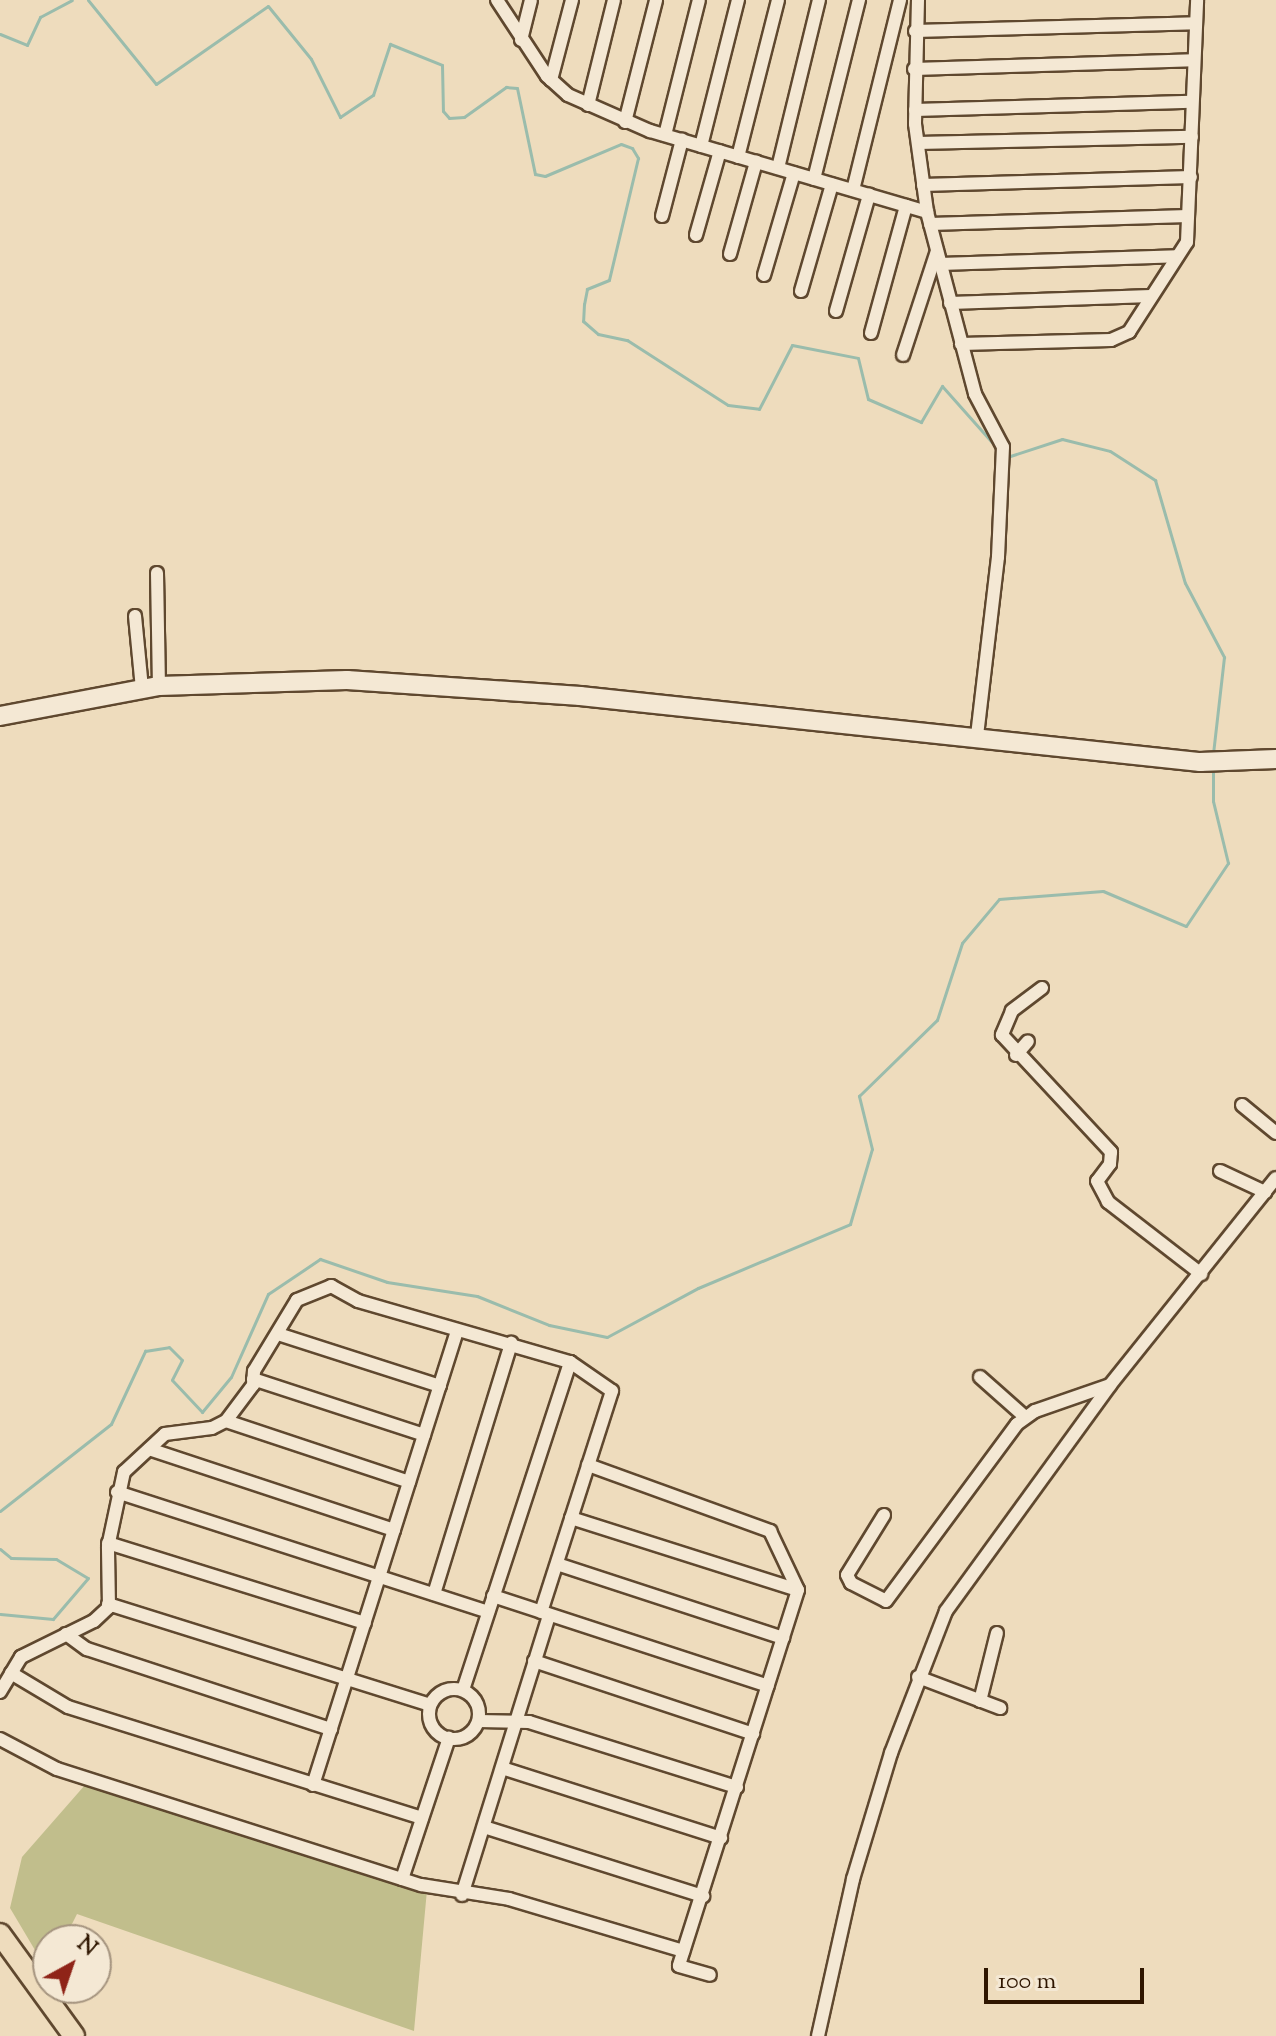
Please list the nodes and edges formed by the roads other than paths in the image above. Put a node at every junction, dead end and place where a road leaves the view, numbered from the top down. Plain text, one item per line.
1 (497, 0) edge
2 (531, 0) edge
3 (572, 0) edge
4 (614, 0) edge
5 (656, 0) edge
6 (699, 0) edge
7 (738, 0) edge
8 (778, 0) edge
9 (819, 0) edge
10 (859, 0) edge
11 (900, 0) edge
12 (918, 0) edge
13 (1197, 0) edge
14 (1196, 23) junction
15 (915, 31) junction
16 (521, 40) junction
17 (1193, 60) junction
18 (914, 69) junction
19 (551, 80) junction
20 (1191, 102) junction
21 (588, 105) junction
22 (915, 110) junction
23 (625, 122) junction
24 (665, 135) junction
25 (1192, 137) junction
26 (682, 140) junction
27 (918, 143) junction
28 (701, 146) junction
29 (720, 151) junction
30 (738, 157) junction
31 (756, 162) junction
32 (778, 168) junction
33 (794, 173) junction
34 (1191, 177) junction
35 (814, 179) junction
36 (832, 184) junction
37 (923, 185) junction
38 (853, 190) junction
39 (869, 195) junction
40 (906, 206) junction
41 (662, 216) dead end
42 (1188, 216) junction
43 (928, 218) junction
44 (696, 235) dead end
45 (937, 251) junction
46 (730, 254) dead end
47 (1177, 256) junction
48 (940, 264) junction
49 (764, 275) dead end
50 (801, 291) dead end
51 (1151, 296) junction
52 (950, 303) junction
53 (836, 311) dead end
54 (871, 333) dead end
55 (961, 344) junction
56 (903, 355) dead end
57 (157, 573) dead end
58 (135, 616) dead end
59 (150, 688) junction
60 (0, 716) edge
61 (977, 737) junction
62 (1276, 759) edge
63 (1042, 988) dead end
64 (1028, 1041) dead end
65 (1016, 1055) junction
66 (1242, 1105) dead end
67 (1276, 1133) edge
68 (1220, 1171) dead end
69 (1276, 1178) edge
70 (1265, 1192) junction
71 (1201, 1274) junction
72 (457, 1331) junction
73 (278, 1334) junction
74 (511, 1343) junction
75 (570, 1362) junction
76 (980, 1377) dead end
77 (253, 1379) junction
78 (1110, 1385) junction
79 (440, 1386) junction
80 (1025, 1417) junction
81 (226, 1421) junction
82 (424, 1435) junction
83 (149, 1449) junction
84 (588, 1465) junction
85 (409, 1482) junction
86 (117, 1492) junction
87 (884, 1515) dead end
88 (571, 1518) junction
89 (394, 1530) junction
90 (108, 1543) junction
91 (557, 1564) junction
92 (379, 1577) junction
93 (798, 1590) junction
94 (434, 1594) junction
95 (493, 1596) junction
96 (108, 1604) junction
97 (488, 1612) junction
98 (545, 1613) junction
99 (365, 1623) junction
100 (997, 1633) dead end
101 (66, 1634) junction
102 (783, 1638) junction
103 (534, 1661) junction
104 (11, 1673) junction
105 (918, 1677) junction
106 (347, 1679) junction
107 (768, 1686) junction
108 (463, 1690) junction
109 (0, 1692) edge
110 (980, 1701) junction
111 (430, 1705) junction
112 (1000, 1708) dead end
113 (479, 1721) junction
114 (514, 1722) junction
115 (331, 1729) junction
116 (753, 1734) junction
117 (449, 1738) junction
118 (0, 1739) edge
119 (502, 1768) junction
120 (313, 1785) junction
121 (737, 1787) junction
122 (422, 1818) junction
123 (484, 1827) junction
124 (721, 1838) junction
125 (402, 1879) junction
126 (462, 1895) junction
127 (703, 1896) junction
128 (0, 1934) edge
129 (683, 1951) junction
130 (710, 1975) dead end
131 (74, 2036) edge
132 (818, 2036) edge

1 - 16 street
2 - 16 street
3 - 19 street
4 - 21 street
5 - 23 street
6 - 24 street
7 - 28 street
8 - 30 street
9 - 32 street
10 - 35 street
11 - 38 street
12 - 15 street
13 - 14 street
14 - 15 street
14 - 17 street
15 - 18 street
16 - 19 street
17 - 18 street
17 - 20 street
18 - 22 street
19 - 21 street
20 - 22 street
20 - 25 street
21 - 23 street
22 - 27 street
23 - 24 street
24 - 26 street
25 - 27 street
25 - 34 street
26 - 28 street
26 - 41 street
27 - 37 street
28 - 29 street
29 - 30 street
29 - 44 street
30 - 31 street
31 - 32 street
31 - 46 street
32 - 33 street
33 - 35 street
33 - 49 street
34 - 37 street
34 - 42 street
35 - 36 street
36 - 38 street
36 - 50 street
37 - 43 street
38 - 39 street
39 - 40 street
39 - 53 street
40 - 43 street
40 - 54 street
42 - 43 street
42 - 47 street
43 - 45 street
45 - 48 street
45 - 56 street
47 - 48 street
47 - 51 street
48 - 52 street
51 - 52 street
51 - 55 street
52 - 55 street
55 - 61 street
57 - 59 street
58 - 59 street
59 - 60 street
59 - 61 street
61 - 62 street
63 - 65 street
64 - 65 street
65 - 71 street
66 - 67 street
68 - 70 street
69 - 70 street
70 - 71 street
71 - 78 street
72 - 73 street
72 - 74 street
72 - 79 street
73 - 77 street
73 - 79 street
74 - 75 street
74 - 94 street
75 - 84 street
75 - 95 street
76 - 80 street
77 - 81 street
77 - 82 street
78 - 80 street
78 - 105 street
79 - 82 street
80 - 87 street
81 - 83 street
81 - 85 street
82 - 85 street
83 - 86 street
83 - 89 street
84 - 88 street
84 - 93 street
85 - 89 street
86 - 90 street
86 - 92 street
88 - 91 street
88 - 93 street
89 - 92 street
90 - 96 street
90 - 99 street
91 - 98 street
91 - 102 street
92 - 94 street
92 - 99 street
93 - 102 street
94 - 97 street
95 - 97 street
95 - 98 street
96 - 101 street
96 - 106 street
97 - 108 street
98 - 103 street
98 - 107 street
99 - 106 street
100 - 110 street
101 - 104 street
101 - 115 street
102 - 107 street
103 - 114 street
103 - 116 street
104 - 109 street
104 - 120 street
105 - 110 street
105 - 132 street
106 - 111 street
106 - 115 street
107 - 116 street
108 - 111 street
108 - 113 street
110 - 112 street
111 - 117 street
113 - 114 street
113 - 117 street
114 - 119 street
114 - 121 street
115 - 120 street
116 - 121 street
117 - 122 street
118 - 125 street
119 - 123 street
119 - 124 street
120 - 122 street
121 - 124 street
122 - 125 street
123 - 126 street
123 - 127 street
124 - 127 street
125 - 126 street
126 - 129 street
127 - 129 street
128 - 131 main road
129 - 130 street

